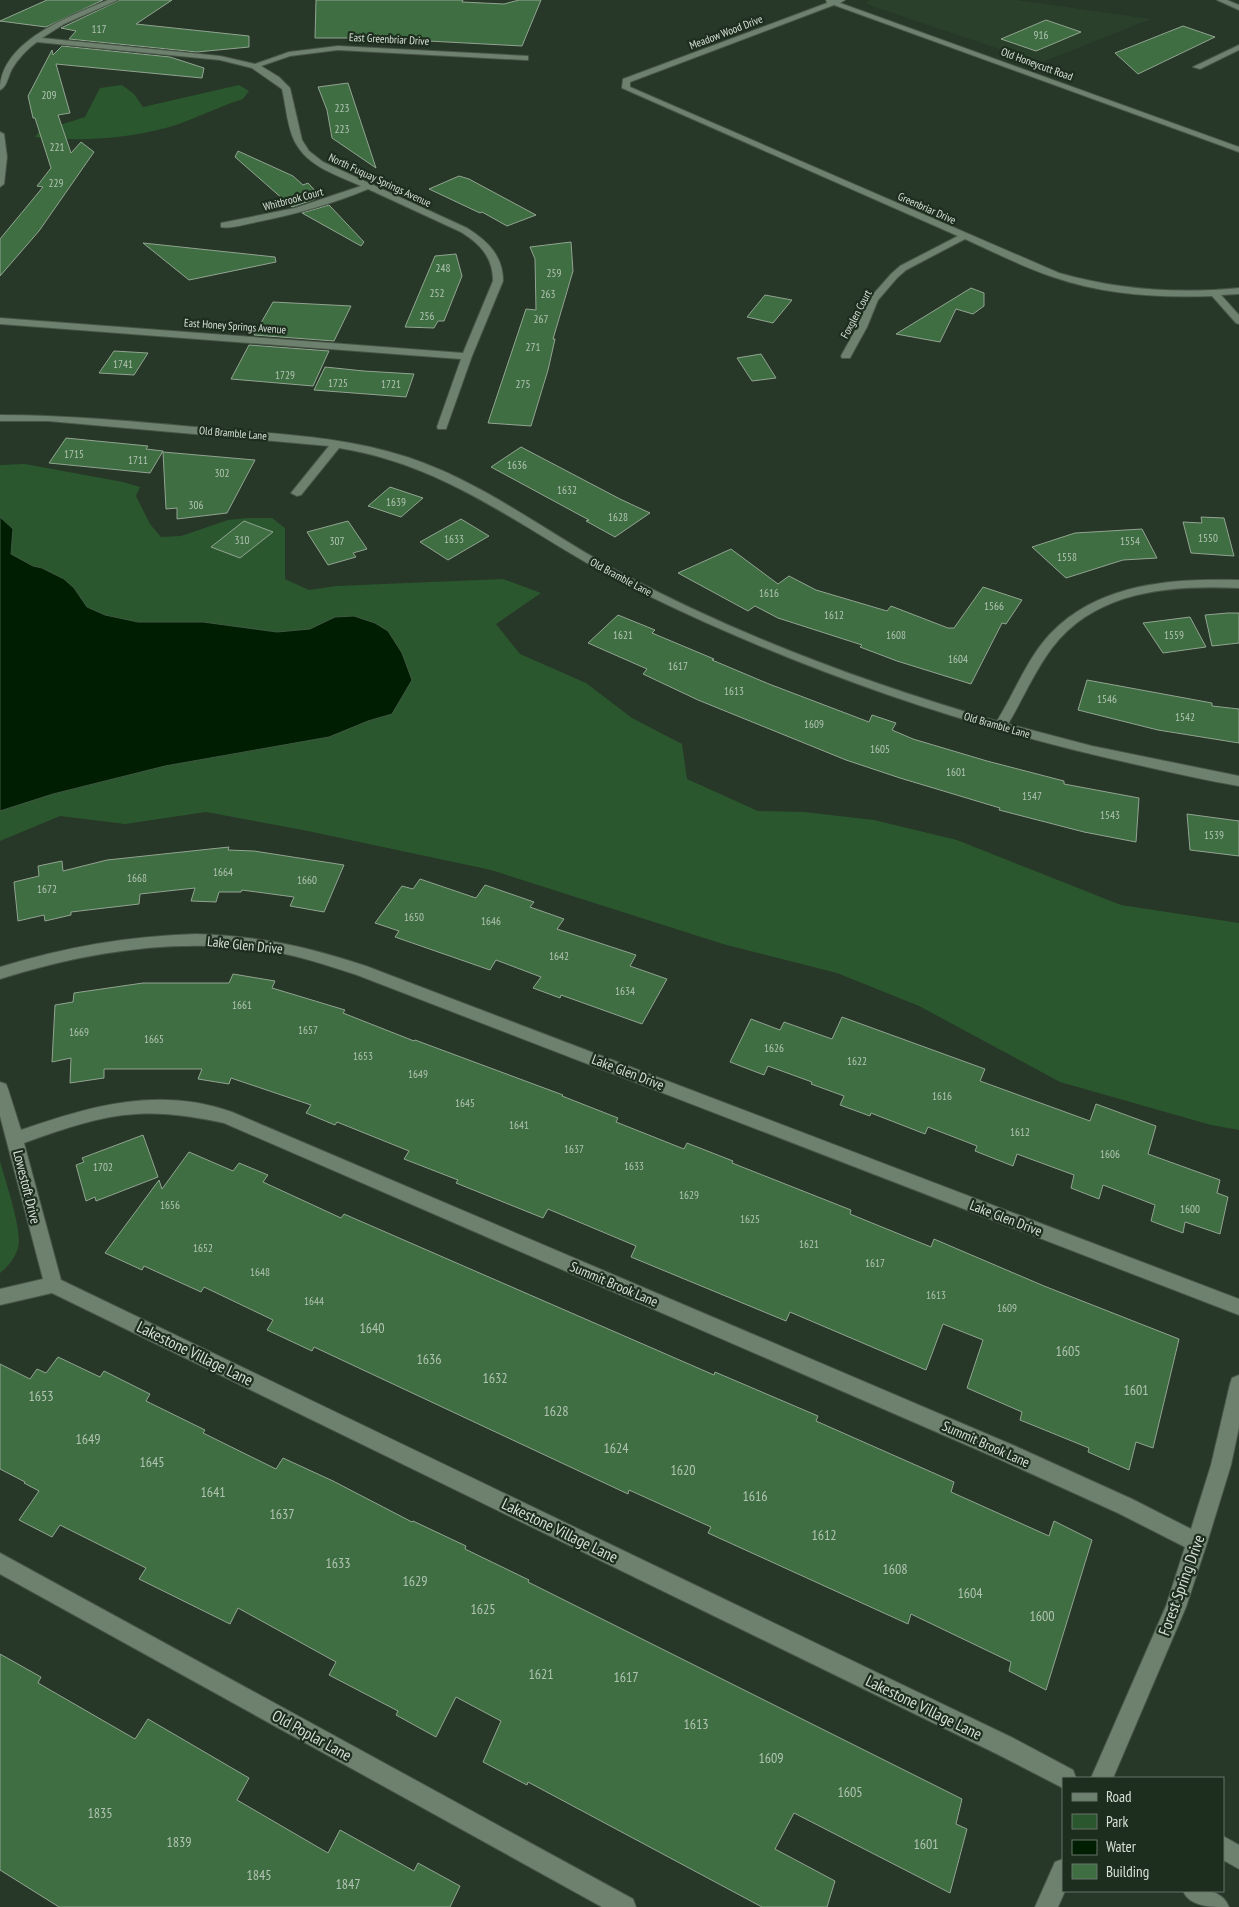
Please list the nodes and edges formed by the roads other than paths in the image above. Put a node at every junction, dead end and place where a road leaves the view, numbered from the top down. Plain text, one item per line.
1 (114, 0) edge
2 (1222, 0) edge
3 (834, 1) edge
4 (1239, 8) edge
5 (34, 39) junction
6 (1239, 47) edge
7 (525, 58) dead end
8 (255, 66) junction
9 (1197, 67) dead end
10 (626, 81) joint
11 (0, 88) edge
12 (0, 134) edge
13 (1239, 150) edge
14 (0, 184) edge
15 (366, 187) junction
16 (224, 225) dead end
17 (964, 236) junction
18 (1239, 291) edge
19 (1215, 294) junction
20 (0, 320) edge
21 (1239, 321) edge
22 (467, 356) junction
23 (846, 356) dead end
24 (0, 418) edge
25 (442, 427) dead end
26 (337, 444) junction
27 (297, 493) dead end
28 (1239, 584) edge
29 (1000, 727) junction
30 (1239, 781) edge
31 (0, 974) edge
32 (0, 1089) edge
33 (15, 1139) junction
34 (53, 1285) junction
35 (0, 1297) edge
36 (1239, 1307) edge
37 (1239, 1384) edge
38 (1197, 1543) junction
39 (0, 1563) edge
40 (1063, 1777) edge
41 (1102, 1777) edge
42 (1224, 1848) edge
43 (1239, 1858) edge
44 (1062, 1872) edge
45 (1196, 1892) edge
46 (625, 1907) edge
47 (1046, 1907) edge
48 (1218, 1907) edge

1 - 5 street
2 - 4 street
3 - 10 street, Meadow Wood Drive
3 - 13 street, Old Honeycutt Road
5 - 8 street, North Fuquay Springs Avenue
5 - 11 street
6 - 9 street
7 - 8 street, East Greenbriar Drive
8 - 15 street, North Fuquay Springs Avenue
10 - 17 street, Greenbriar Drive
12 - 14 street
15 - 16 street, Whitbrook Court
15 - 22 street, North Fuquay Springs Avenue
17 - 19 street, Greenbriar Drive
17 - 23 street, Foxglen Court
18 - 19 street, Greenbriar Drive
19 - 21 street
20 - 22 street, East Honey Springs Avenue
22 - 25 street, North Fuquay Springs Avenue
24 - 26 street, Old Bramble Lane
26 - 27 street
26 - 29 street, Old Bramble Lane
28 - 29 street
29 - 30 street, Old Bramble Lane
31 - 36 street, Lake Glen Drive
32 - 33 street, Lowestoft Drive
33 - 34 street, Lowestoft Drive
33 - 38 street, Summit Brook Lane
34 - 35 street
34 - 40 street, Lakestone Village Lane
37 - 38 street, Forest Spring Drive
38 - 41 street, Forest Spring Drive
39 - 46 street, Old Poplar Lane
42 - 43 street
44 - 47 street
45 - 48 street

